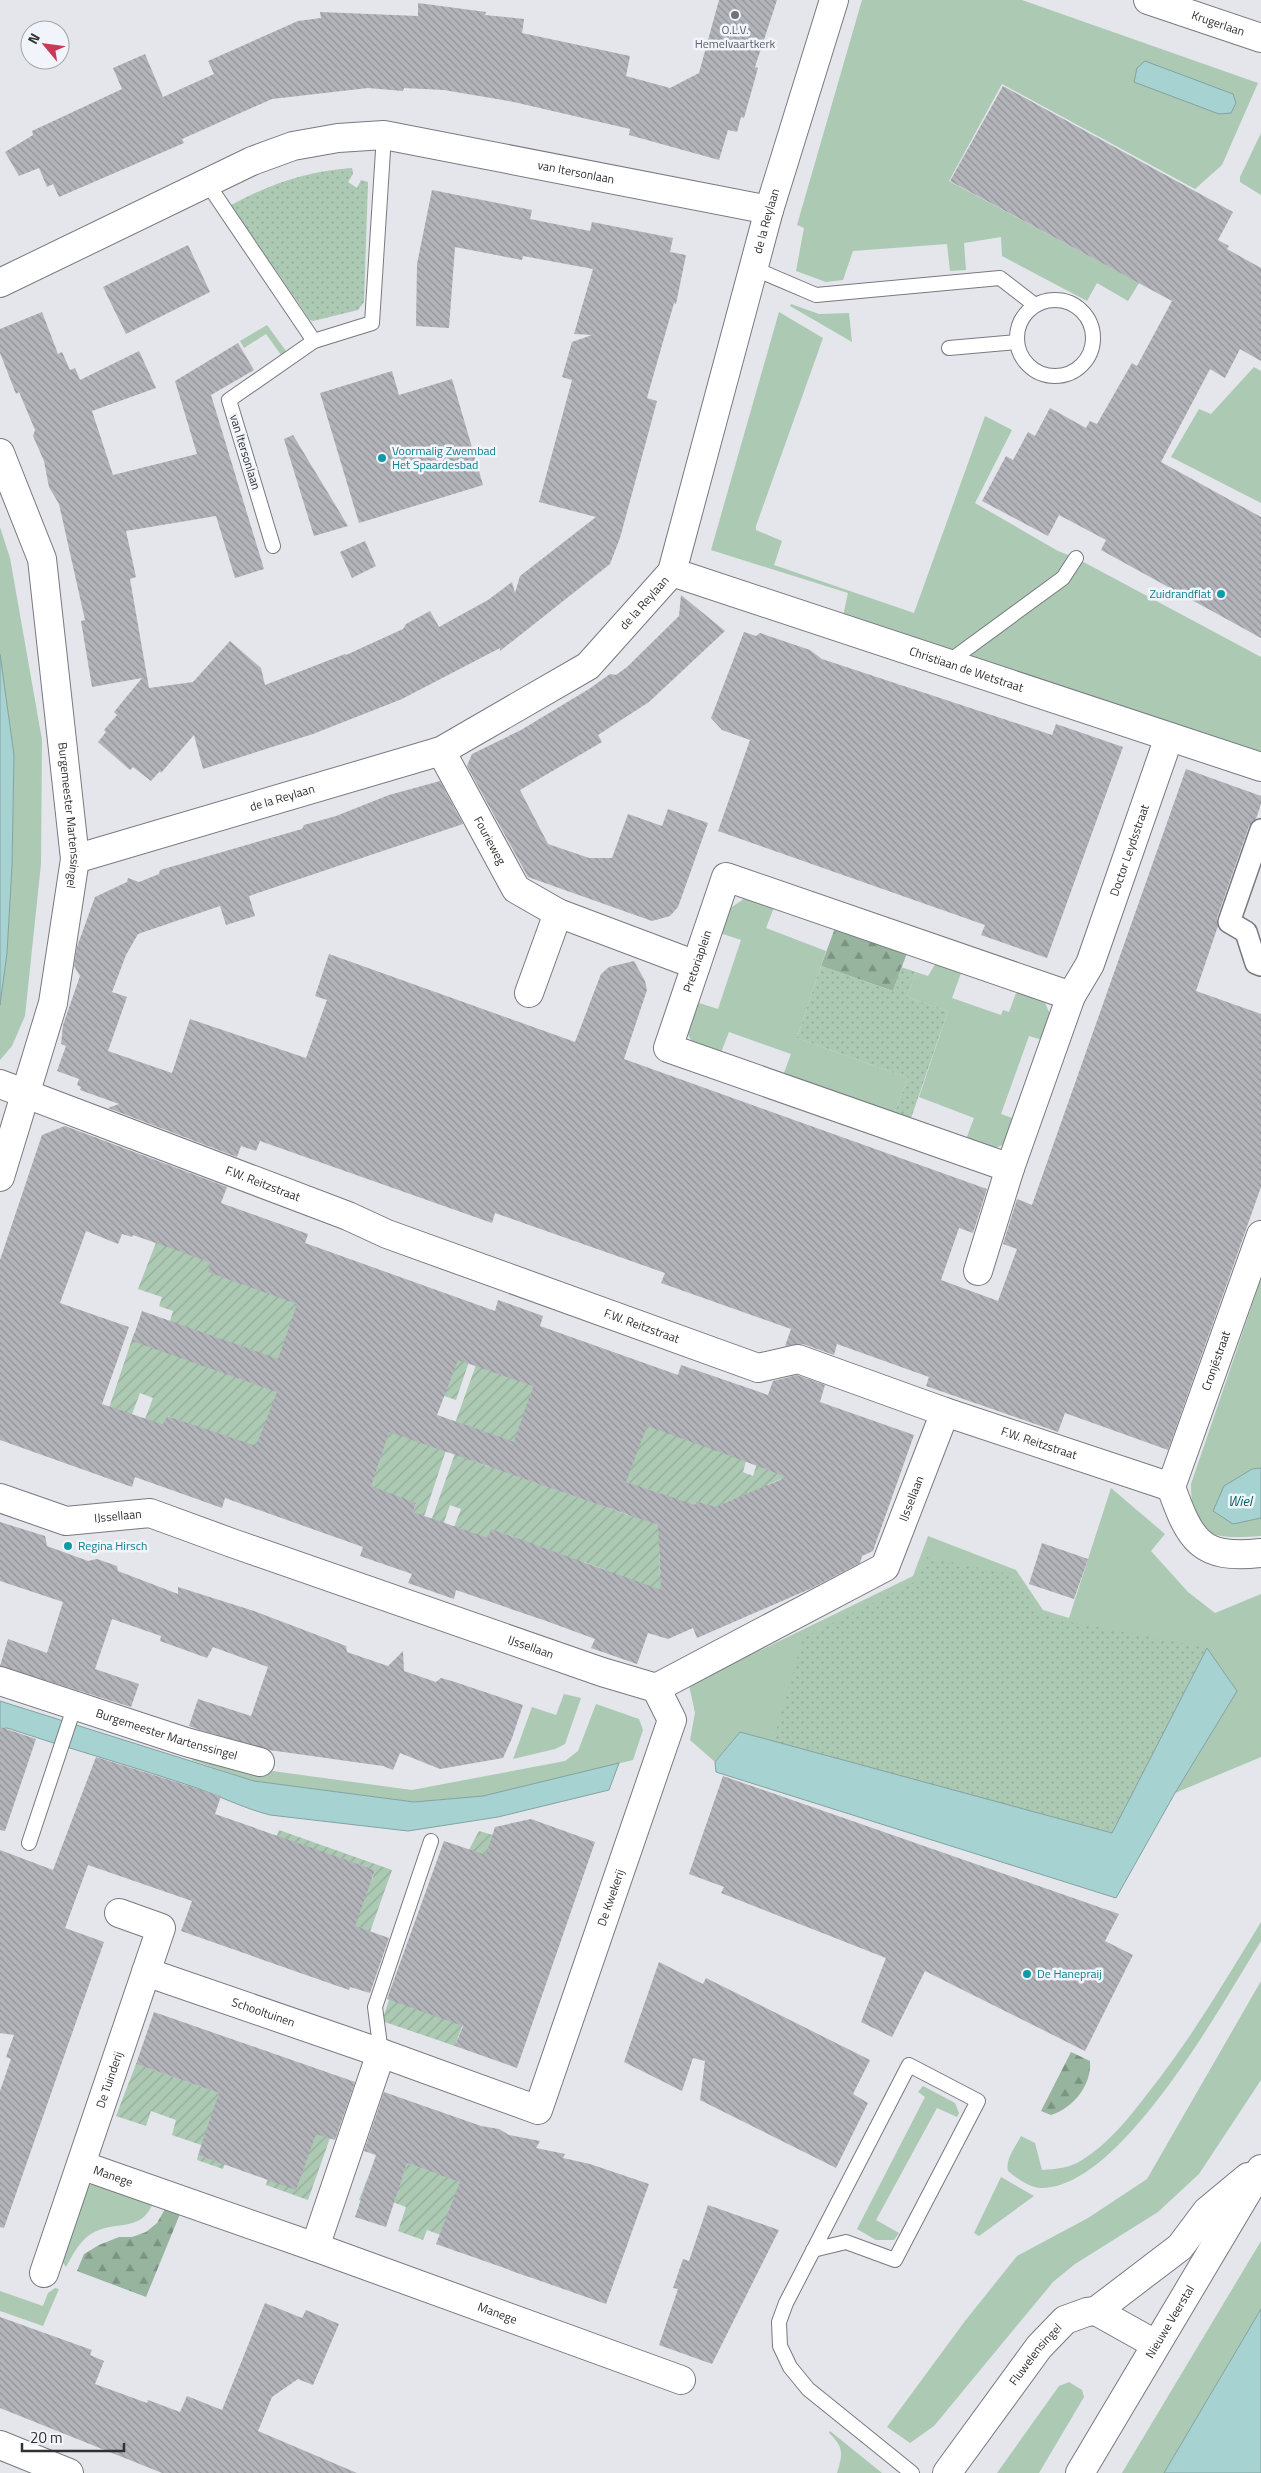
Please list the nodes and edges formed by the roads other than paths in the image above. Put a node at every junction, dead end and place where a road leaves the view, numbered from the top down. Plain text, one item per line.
1 (834, 0) edge
2 (1148, 0) edge
3 (1261, 38) edge
4 (384, 135) junction
5 (207, 184) junction
6 (769, 210) junction
7 (754, 269) junction
8 (0, 283) edge
9 (1035, 304) junction
10 (314, 341) junction
11 (1017, 342) junction
12 (949, 348) dead end
13 (0, 453) edge
14 (273, 546) dead end
15 (1076, 558) dead end
16 (672, 572) junction
17 (946, 663) junction
18 (1169, 736) junction
19 (440, 751) junction
20 (1261, 768) edge
21 (1261, 830) edge
22 (75, 859) junction
23 (558, 914) junction
24 (696, 965) junction
25 (1261, 965) edge
26 (529, 993) dead end
27 (1071, 996) junction
28 (0, 1084) edge
29 (27, 1093) junction
30 (1010, 1168) junction
31 (0, 1177) edge
32 (1261, 1235) edge
33 (978, 1271) dead end
34 (945, 1412) junction
35 (1171, 1487) junction
36 (0, 1498) edge
37 (1261, 1553) edge
38 (0, 1681) edge
39 (656, 1688) junction
40 (72, 1713) junction
41 (260, 1762) dead end
42 (431, 1841) dead end
43 (30, 1843) dead end
44 (119, 1914) dead end
45 (146, 1972) junction
46 (381, 2053) junction
47 (538, 2110) joint
48 (81, 2165) junction
49 (1261, 2168) edge
50 (315, 2247) junction
51 (813, 2250) junction
52 (44, 2273) dead end
53 (1096, 2311) junction
54 (1155, 2344) junction
55 (681, 2380) dead end
56 (0, 2445) edge
57 (69, 2473) edge
58 (912, 2473) edge
59 (947, 2473) edge
60 (1080, 2473) edge

1 - 6 street, de la Reylaan
2 - 3 street, Krugerlaan
4 - 5 street, van Itersonlaan
4 - 6 street, van Itersonlaan
4 - 10 lane, van Itersonlaan
5 - 8 street, van Itersonlaan
5 - 10 lane
6 - 7 street, de la Reylaan
7 - 9 lane
7 - 16 street, de la Reylaan
9 - 11 lane
9 - 11 lane
10 - 14 lane, van Itersonlaan
11 - 12 lane
13 - 22 street, Burgemeester Martenssingel
15 - 17 lane
16 - 17 street, Christiaan de Wetstraat
16 - 19 street, de la Reylaan
17 - 18 street, Christiaan de Wetstraat
18 - 20 street, Christiaan de Wetstraat
18 - 27 street, Doctor Leydsstraat
19 - 22 street, de la Reylaan
19 - 23 street, Fourieweg
21 - 25 street
22 - 29 street, Burgemeester Martenssingel
23 - 24 street, Fourieweg
23 - 26 street
24 - 27 street, Pretoriaplein
24 - 30 street, Pretoriaplein
27 - 30 street
28 - 29 street, F.W. Reitzstraat
29 - 31 street, Burgemeester Martenssingel
29 - 34 street, F.W. Reitzstraat
30 - 33 street
32 - 35 street, Cronjéstraat
34 - 35 street, F.W. Reitzstraat
34 - 39 street, IJssellaan
35 - 37 street
36 - 39 street, IJssellaan
38 - 40 street, Burgemeester Martenssingel
39 - 47 street, De Kwekerij
40 - 41 street, Burgemeester Martenssingel
40 - 43 lane
42 - 46 lane
44 - 45 street, De Tuinderij
45 - 46 street, Schooltuinen
45 - 48 street, De Tuinderij
46 - 47 street, Schooltuinen
46 - 50 street
48 - 50 street, Manege
48 - 52 street, De Tuinderij
49 - 53 street
49 - 54 street, Nieuwe Veerstal
50 - 55 street, Manege
51 - 51 lane
51 - 58 lane
53 - 54 street
53 - 59 street, Fluwelensingel
54 - 60 street, Nieuwe Veerstal
56 - 57 street

